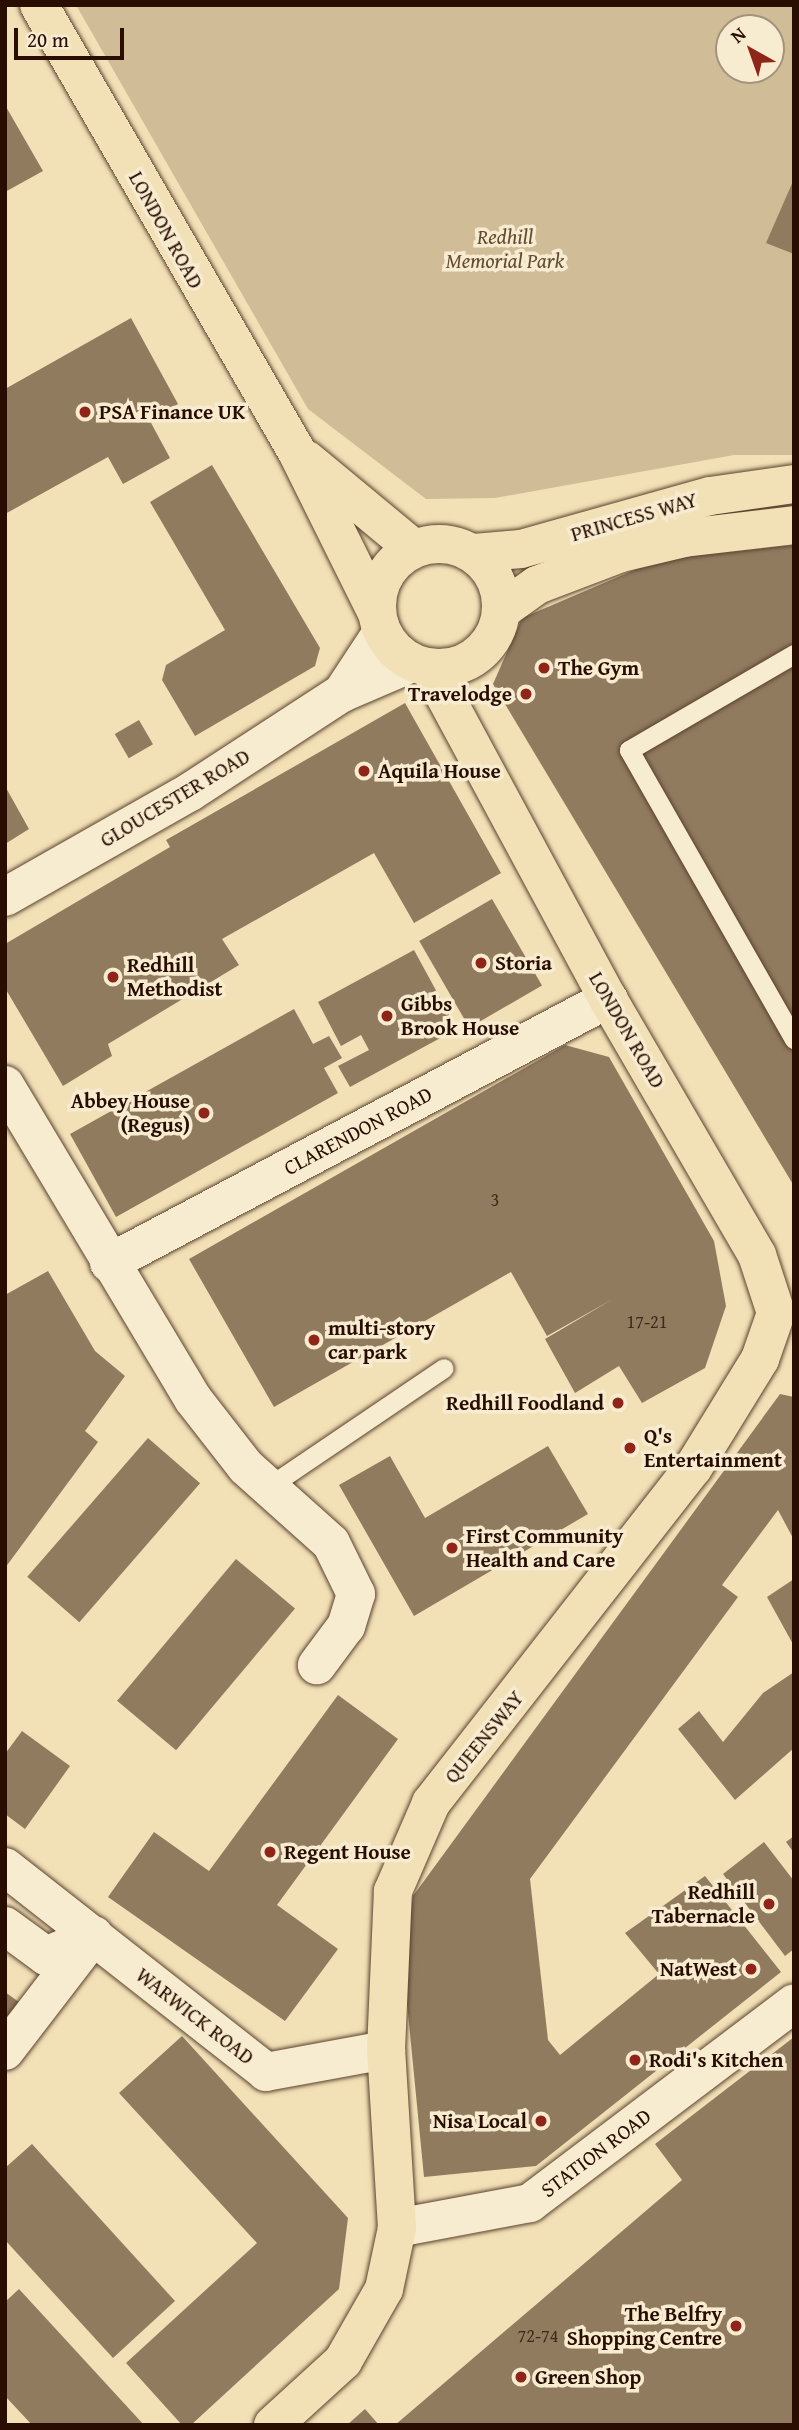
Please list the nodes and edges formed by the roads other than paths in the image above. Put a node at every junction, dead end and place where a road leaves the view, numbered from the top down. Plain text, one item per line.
1 (39, 5) edge
2 (297, 452) junction
3 (794, 484) edge
4 (794, 526) edge
5 (413, 548) junction
6 (474, 553) junction
7 (502, 610) junction
8 (379, 622) junction
9 (794, 653) edge
10 (436, 664) junction
11 (342, 693) junction
12 (5, 897) edge
13 (608, 999) junction
14 (794, 1039) edge
15 (5, 1085) edge
16 (108, 1263) junction
17 (785, 1320) edge
18 (443, 1367) dead end
19 (268, 1487) junction
20 (317, 1665) dead end
21 (5, 1867) edge
22 (5, 1926) edge
23 (94, 1935) junction
24 (794, 2003) edge
25 (386, 2050) junction
26 (5, 2051) edge
27 (397, 2228) junction
28 (273, 2425) edge

1 - 2 main road, LONDON ROAD
2 - 5 main road, LONDON ROAD
2 - 8 main road, LONDON ROAD
3 - 6 main road, PRINCESS WAY
4 - 7 main road, PRINCESS WAY
5 - 6 main road
5 - 8 main road
6 - 7 main road
7 - 10 main road
8 - 10 main road
8 - 11 street, GLOUCESTER ROAD
9 - 14 lane
10 - 11 street, GLOUCESTER ROAD
10 - 13 main road, LONDON ROAD
11 - 12 street, GLOUCESTER ROAD
13 - 16 street, CLARENDON ROAD
13 - 17 main road, LONDON ROAD
15 - 16 street
16 - 19 street
17 - 25 main road, QUEENSWAY
18 - 19 lane
19 - 20 street
21 - 23 street, WARWICK ROAD
22 - 23 street
23 - 25 street, WARWICK ROAD
23 - 26 street
24 - 27 street, STATION ROAD
25 - 27 main road, QUEENSWAY
27 - 28 main road

